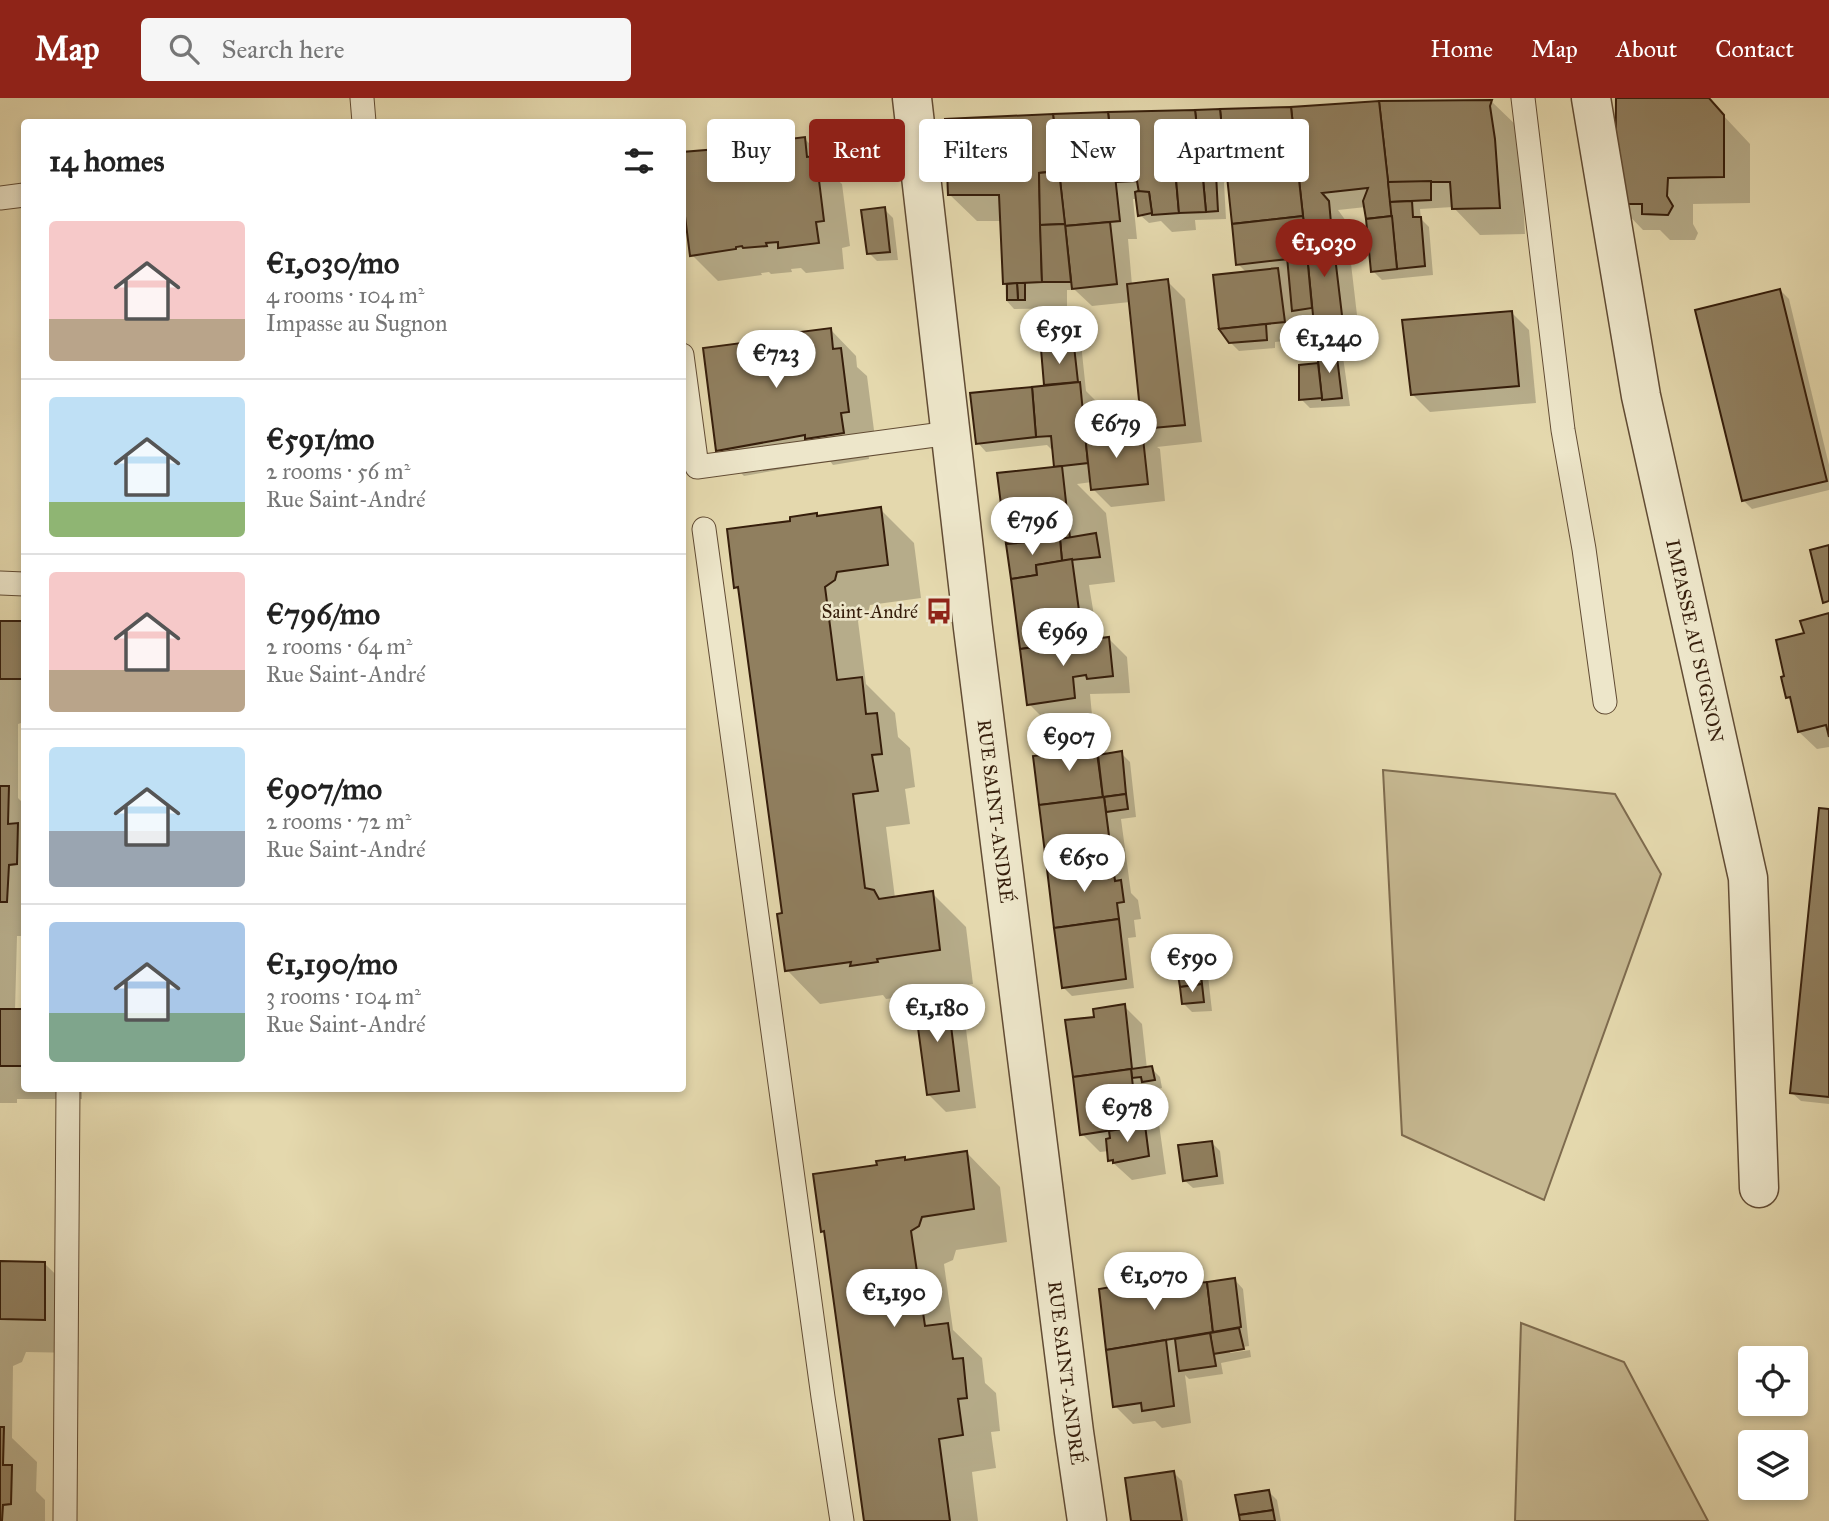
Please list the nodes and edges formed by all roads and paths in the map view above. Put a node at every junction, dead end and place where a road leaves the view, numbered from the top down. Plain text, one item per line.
1 (362, 98) edge
2 (912, 98) edge
3 (1523, 98) edge
4 (1591, 98) edge
5 (364, 119) edge
6 (21, 195) edge
7 (0, 198) edge
8 (686, 385) edge
9 (950, 433) junction
10 (705, 529) dead end
11 (0, 583) edge
12 (21, 584) edge
13 (1605, 702) dead end
14 (68, 1092) edge
15 (1759, 1188) dead end
16 (65, 1521) edge
17 (842, 1521) edge
18 (1087, 1521) edge

1 - 5 lane
2 - 9 street, RUE SAINT-ANDRÉ
3 - 13 lane
4 - 15 street, IMPASSE AU SUGNON
6 - 7 lane
8 - 9 lane
9 - 18 street, RUE SAINT-ANDRÉ
10 - 17 lane
11 - 12 lane
14 - 16 lane

